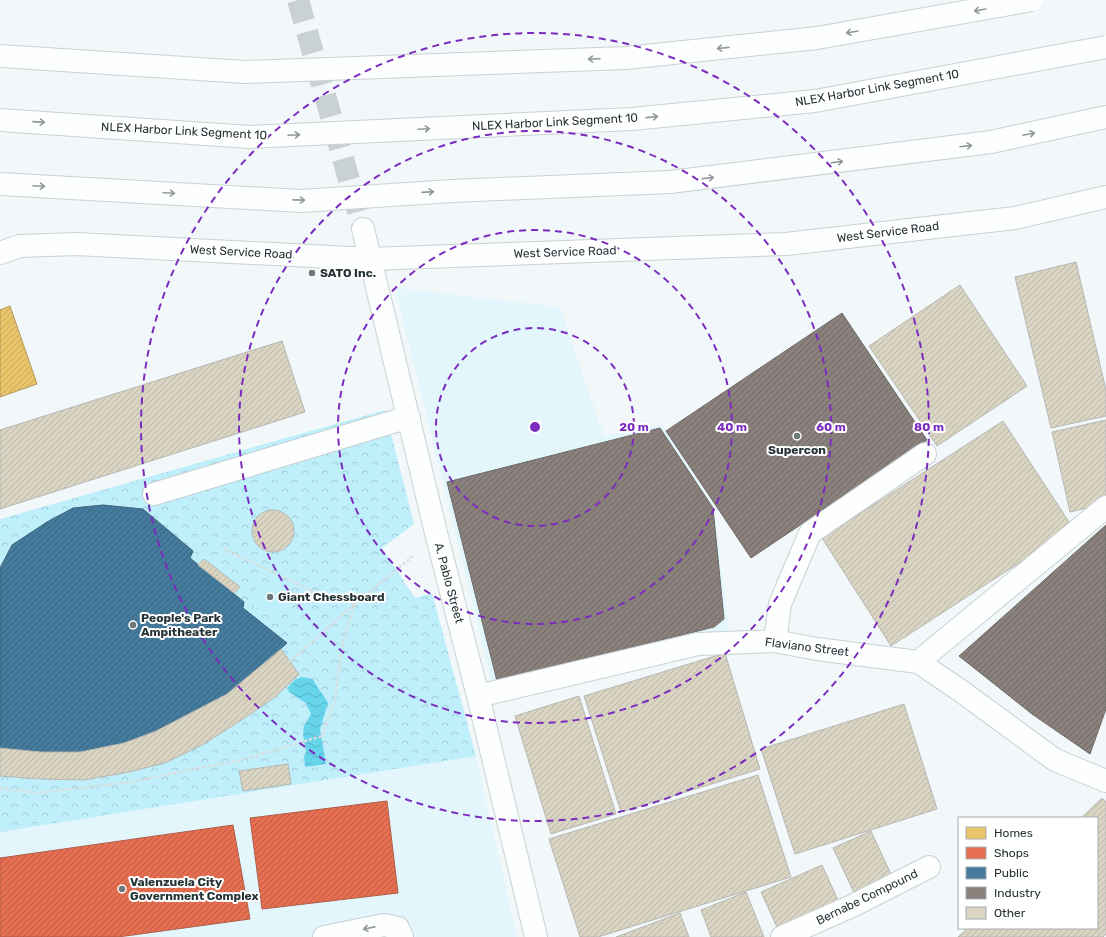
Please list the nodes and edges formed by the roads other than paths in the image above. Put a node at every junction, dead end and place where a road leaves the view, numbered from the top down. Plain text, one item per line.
1 (1032, 0) edge
2 (1106, 47) edge
3 (0, 56) edge
4 (1106, 117) edge
5 (0, 120) edge
6 (0, 184) edge
7 (1106, 197) edge
8 (363, 229) tunnel mouth
9 (0, 254) edge
10 (370, 258) junction
11 (409, 417) junction
12 (925, 454) dead end
13 (154, 494) dead end
14 (1106, 507) edge
15 (775, 641) junction
16 (918, 662) junction
17 (478, 696) junction
18 (1106, 781) edge
19 (928, 867) dead end
20 (324, 937) edge
21 (402, 937) edge
22 (536, 937) edge
23 (782, 937) edge

1 -> 3 main road, bridge
5 -> 2 main road, NLEX Harbor Link Segment 10, bridge
6 -> 4 main road, bridge
7 - 10 main road, West Service Road
8 - 10 main road, A. Pablo Street
9 - 10 main road, West Service Road
10 - 11 main road, A. Pablo Street
11 - 13 main road
11 - 17 main road, A. Pablo Street
12 - 15 main road
14 - 16 main road
15 - 16 main road, Flaviano Street
15 - 17 main road, Flaviano Street
16 - 18 main road, Flaviano Street
17 - 22 main road, A. Pablo Street
19 - 23 main road, Bernabe Compound
21 -> 20 main road

